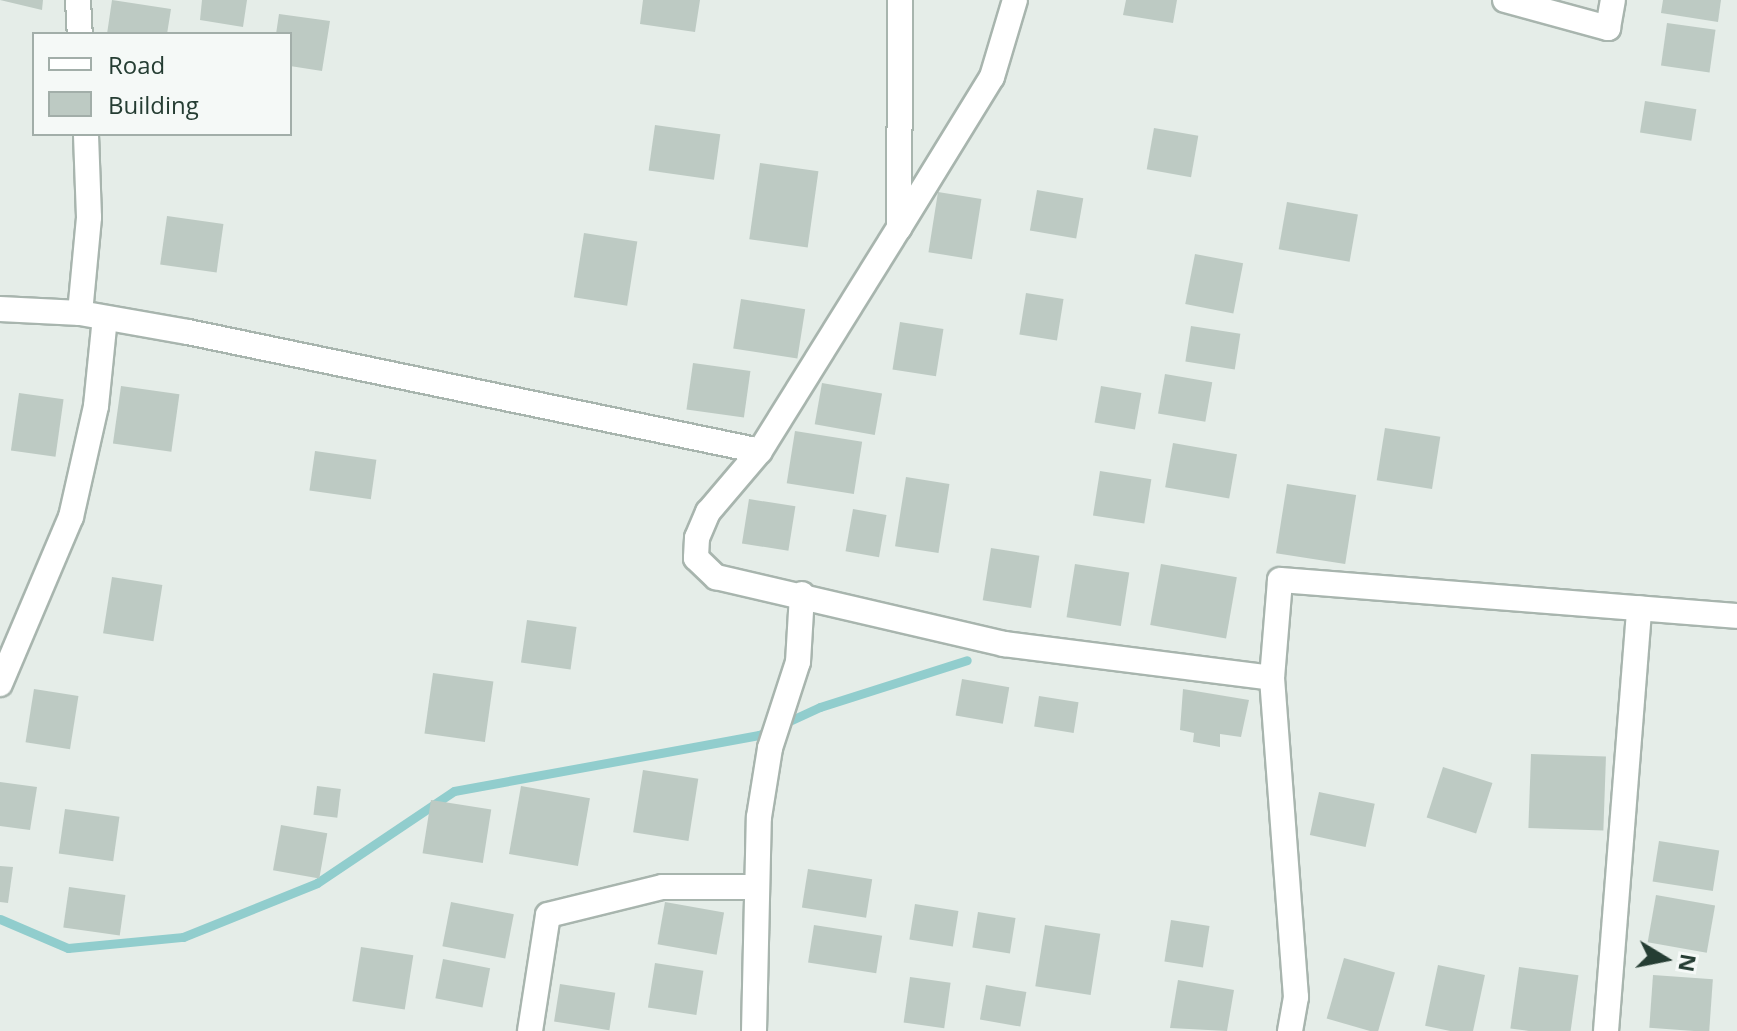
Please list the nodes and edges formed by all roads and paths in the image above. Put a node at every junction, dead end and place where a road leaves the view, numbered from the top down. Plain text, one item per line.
1 (78, 0) edge
2 (900, 0) edge
3 (1015, 0) edge
4 (1505, 0) edge
5 (1613, 0) edge
6 (80, 32) edge
7 (86, 136) edge
8 (899, 228) junction
9 (0, 309) edge
10 (80, 313) junction
11 (105, 318) junction
12 (760, 451) junction
13 (802, 594) junction
14 (1639, 608) junction
15 (1737, 616) edge
16 (1272, 678) junction
17 (0, 684) edge
18 (757, 887) junction
19 (530, 1031) edge
20 (754, 1031) edge
21 (1290, 1031) edge
22 (1606, 1031) edge

1 - 6 street
2 - 8 street
3 - 8 street
4 - 5 street
7 - 10 street
8 - 12 street
9 - 10 street
10 - 11 street
11 - 12 street
11 - 17 street
12 - 13 street
13 - 16 street
13 - 18 street
14 - 15 street
14 - 16 street
14 - 22 street
16 - 21 street
18 - 19 street
18 - 20 street

